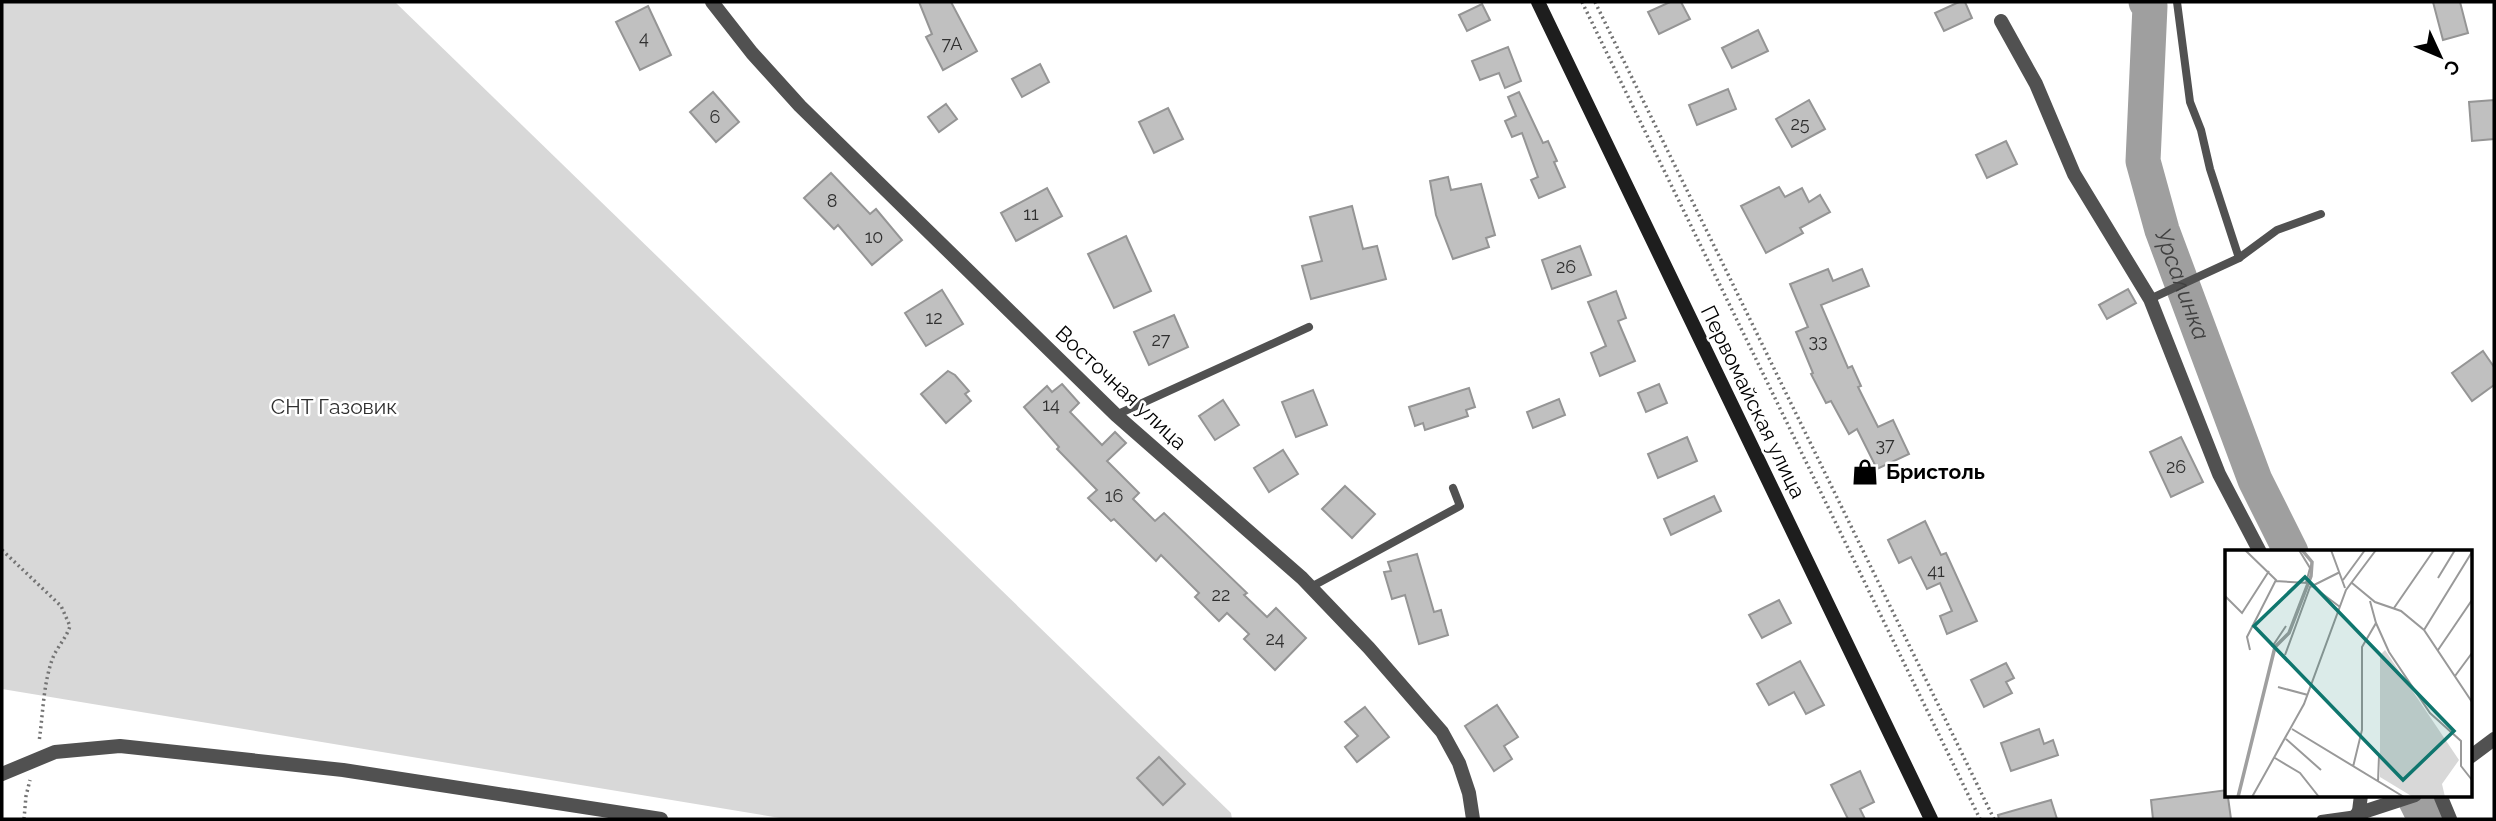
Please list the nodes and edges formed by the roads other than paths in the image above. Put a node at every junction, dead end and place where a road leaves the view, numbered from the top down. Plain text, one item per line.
1 (712, 2) edge
2 (1538, 2) edge
3 (2177, 2) edge
4 (2001, 22) dead end
5 (2321, 214) dead end
6 (2239, 258) junction
7 (2150, 299) junction
8 (1309, 327) dead end
9 (1116, 415) junction
10 (1453, 488) dead end
11 (2259, 550) edge
12 (1311, 587) junction
13 (2494, 739) edge
14 (2472, 756) edge
15 (2, 774) edge
16 (2361, 796) edge
17 (2412, 796) edge
18 (2440, 796) edge
19 (2358, 817) edge
20 (661, 819) edge
21 (1473, 819) edge
22 (1930, 819) edge
23 (2321, 819) edge
24 (2450, 819) edge

1 - 9 street, Восточная улица
2 - 22 main road, Первомайская улица
3 - 6 lane
4 - 7 street
5 - 6 lane
6 - 7 lane
7 - 11 street
8 - 9 lane
9 - 12 street, Восточная улица
10 - 12 lane
12 - 21 street, Восточная улица
13 - 14 street
15 - 20 street
16 - 19 street
17 - 19 street
18 - 24 street
19 - 23 lane

